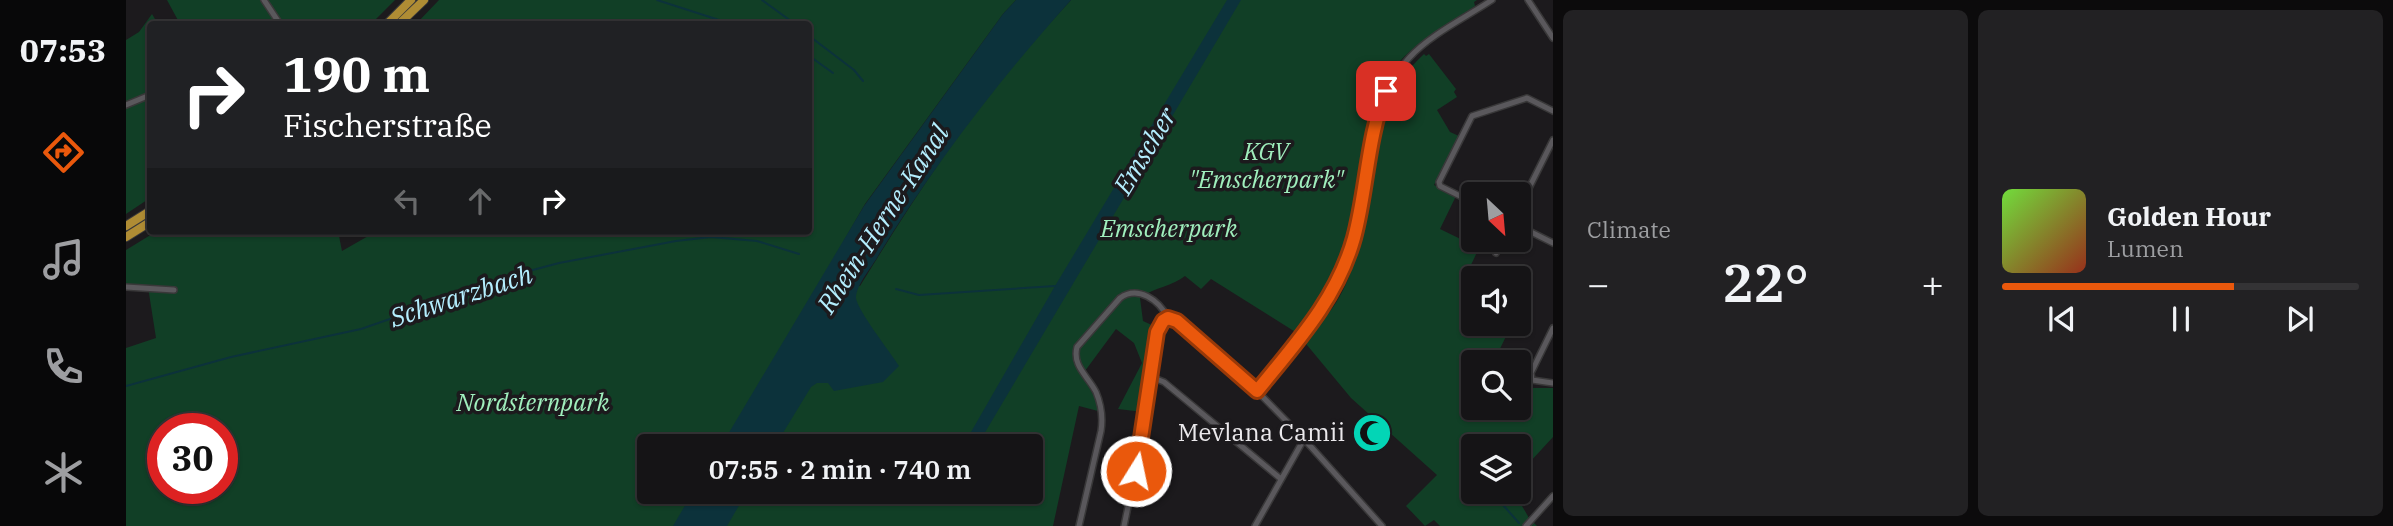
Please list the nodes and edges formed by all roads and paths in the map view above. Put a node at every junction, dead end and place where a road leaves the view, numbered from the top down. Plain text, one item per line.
1 (264, 0) edge
2 (411, 0) edge
3 (1492, 0) edge
4 (1528, 0) edge
5 (422, 1) edge
6 (278, 21) edge
7 (390, 21) edge
8 (402, 21) edge
9 (1553, 38) edge
10 (147, 96) edge
11 (126, 105) edge
12 (1553, 111) edge
13 (1553, 140) edge
14 (1531, 184) edge
15 (1461, 196) edge
16 (147, 213) edge
17 (147, 224) edge
18 (126, 226) edge
19 (1531, 232) edge
20 (126, 237) edge
21 (1553, 243) edge
22 (126, 287) edge
23 (174, 290) dead end
24 (1168, 318) junction
25 (1553, 328) edge
26 (1151, 377) junction
27 (1553, 383) edge
28 (1257, 391) junction
29 (1304, 439) junction
30 (1281, 479) junction
31 (1553, 496) edge
32 (1376, 519) junction
33 (1528, 524) edge
34 (1079, 526) edge
35 (1124, 526) edge
36 (1255, 526) edge
37 (1368, 526) edge
38 (1382, 526) edge

1 - 6 street
2 - 7 highway
3 - 28 street
4 - 9 street
5 - 8 highway
10 - 11 street
12 - 15 street
13 - 14 street
16 - 18 highway
17 - 20 highway
19 - 21 street
22 - 23 street
24 - 26 street
24 - 28 street
24 - 34 street
25 - 27 street
26 - 30 street
26 - 35 street
28 - 29 street
29 - 30 street
29 - 32 street
30 - 36 street
31 - 33 street
32 - 37 street
32 - 38 street

